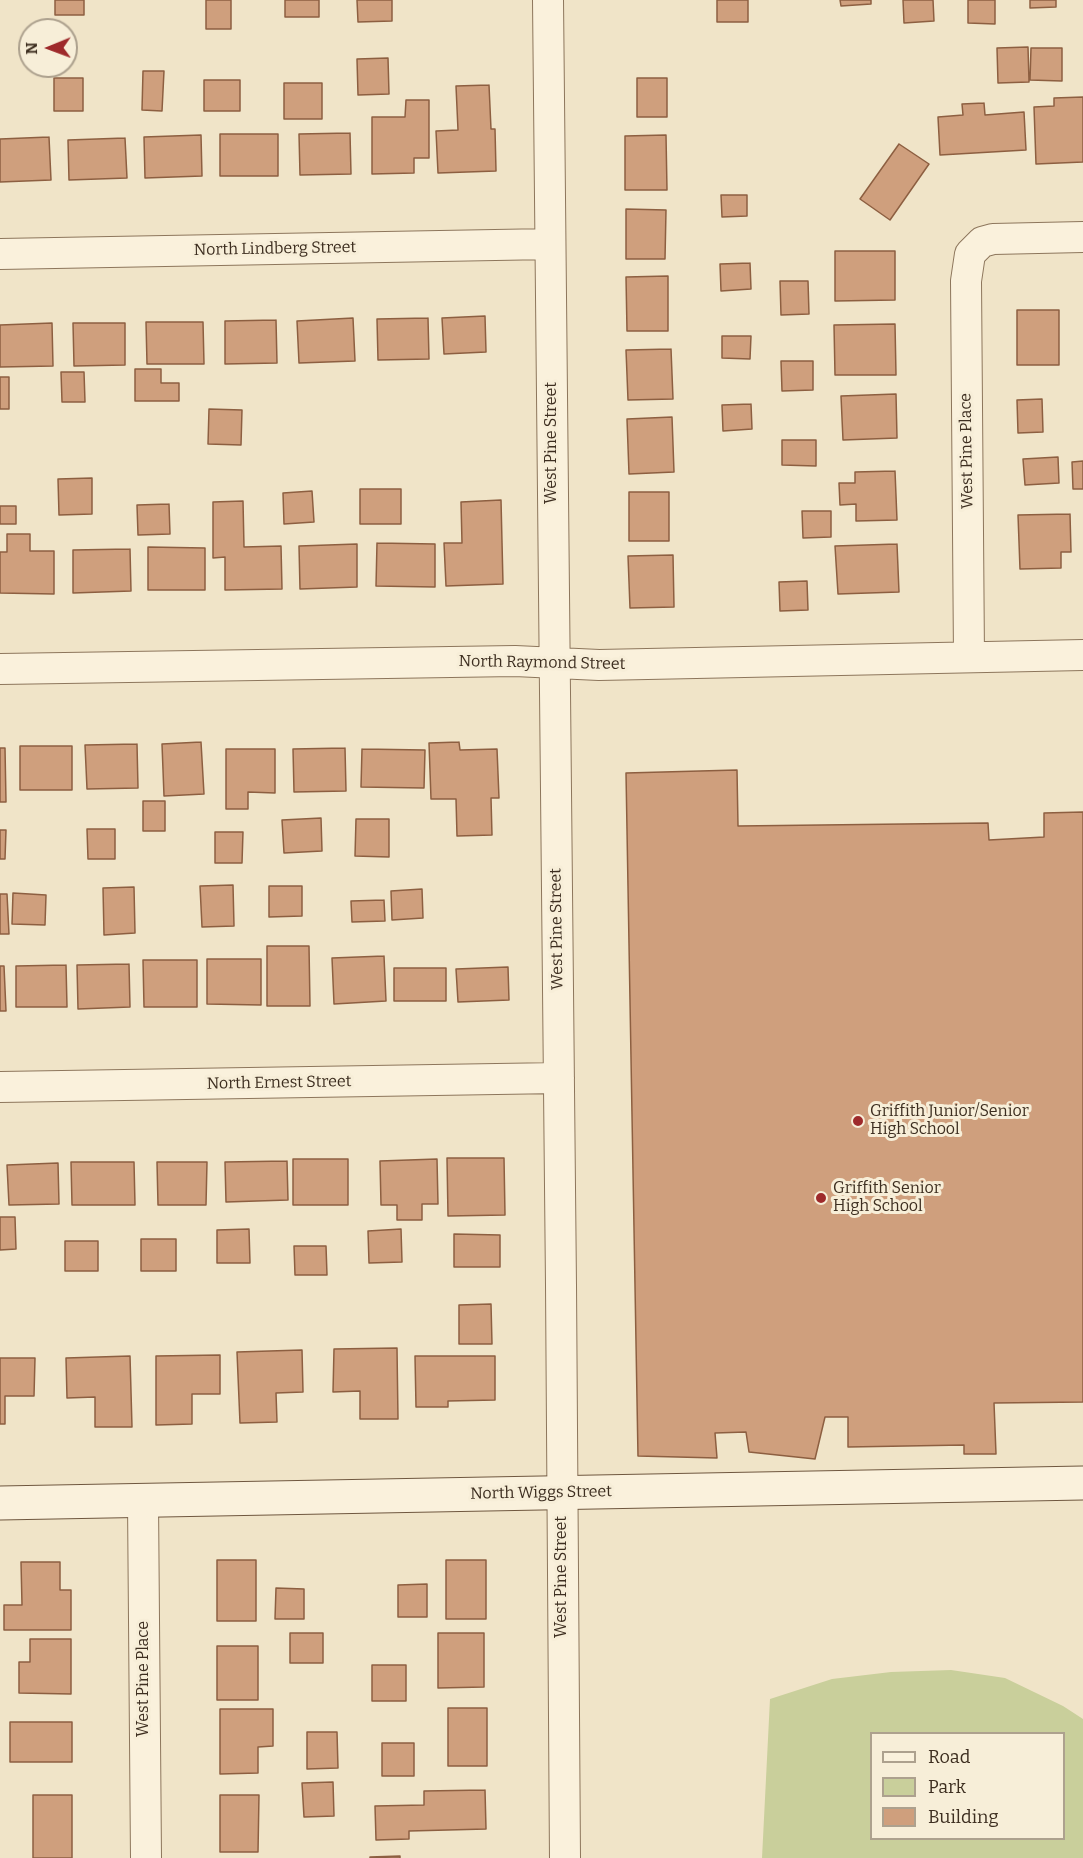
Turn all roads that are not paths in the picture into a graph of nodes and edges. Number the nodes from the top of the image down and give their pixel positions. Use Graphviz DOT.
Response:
graph roads {
  1 [pos="548,0"];
  2 [pos="1083,237"];
  3 [pos="550,244"];
  4 [pos="0,254"];
  5 [pos="1083,655"];
  6 [pos="969,657"];
  7 [pos="553,663"];
  8 [pos="0,669"];
  9 [pos="559,1078"];
  10 [pos="0,1087"];
  11 [pos="1083,1483"];
  12 [pos="562,1492"];
  13 [pos="143,1501"];
  14 [pos="0,1503"];
  15 [pos="146,1858"];
  16 [pos="564,1858"];
  1 -- 3 [label="street, West Pine Street"];
  2 -- 6 [label="street, West Pine Place"];
  3 -- 4 [label="street, North Lindberg Street"];
  3 -- 7 [label="street, West Pine Street"];
  5 -- 6 [label="street, North Raymond Street"];
  6 -- 7 [label="street, North Raymond Street"];
  7 -- 8 [label="street, North Raymond Street"];
  7 -- 9 [label="street, West Pine Street"];
  9 -- 10 [label="street, North Ernest Street"];
  9 -- 12 [label="street, West Pine Street"];
  11 -- 12 [label="street, North Wiggs Street"];
  12 -- 13 [label="street, North Wiggs Street"];
  12 -- 16 [label="street, West Pine Street"];
  13 -- 14 [label="street, North Wiggs Street"];
  13 -- 15 [label="street, West Pine Place"];
}
